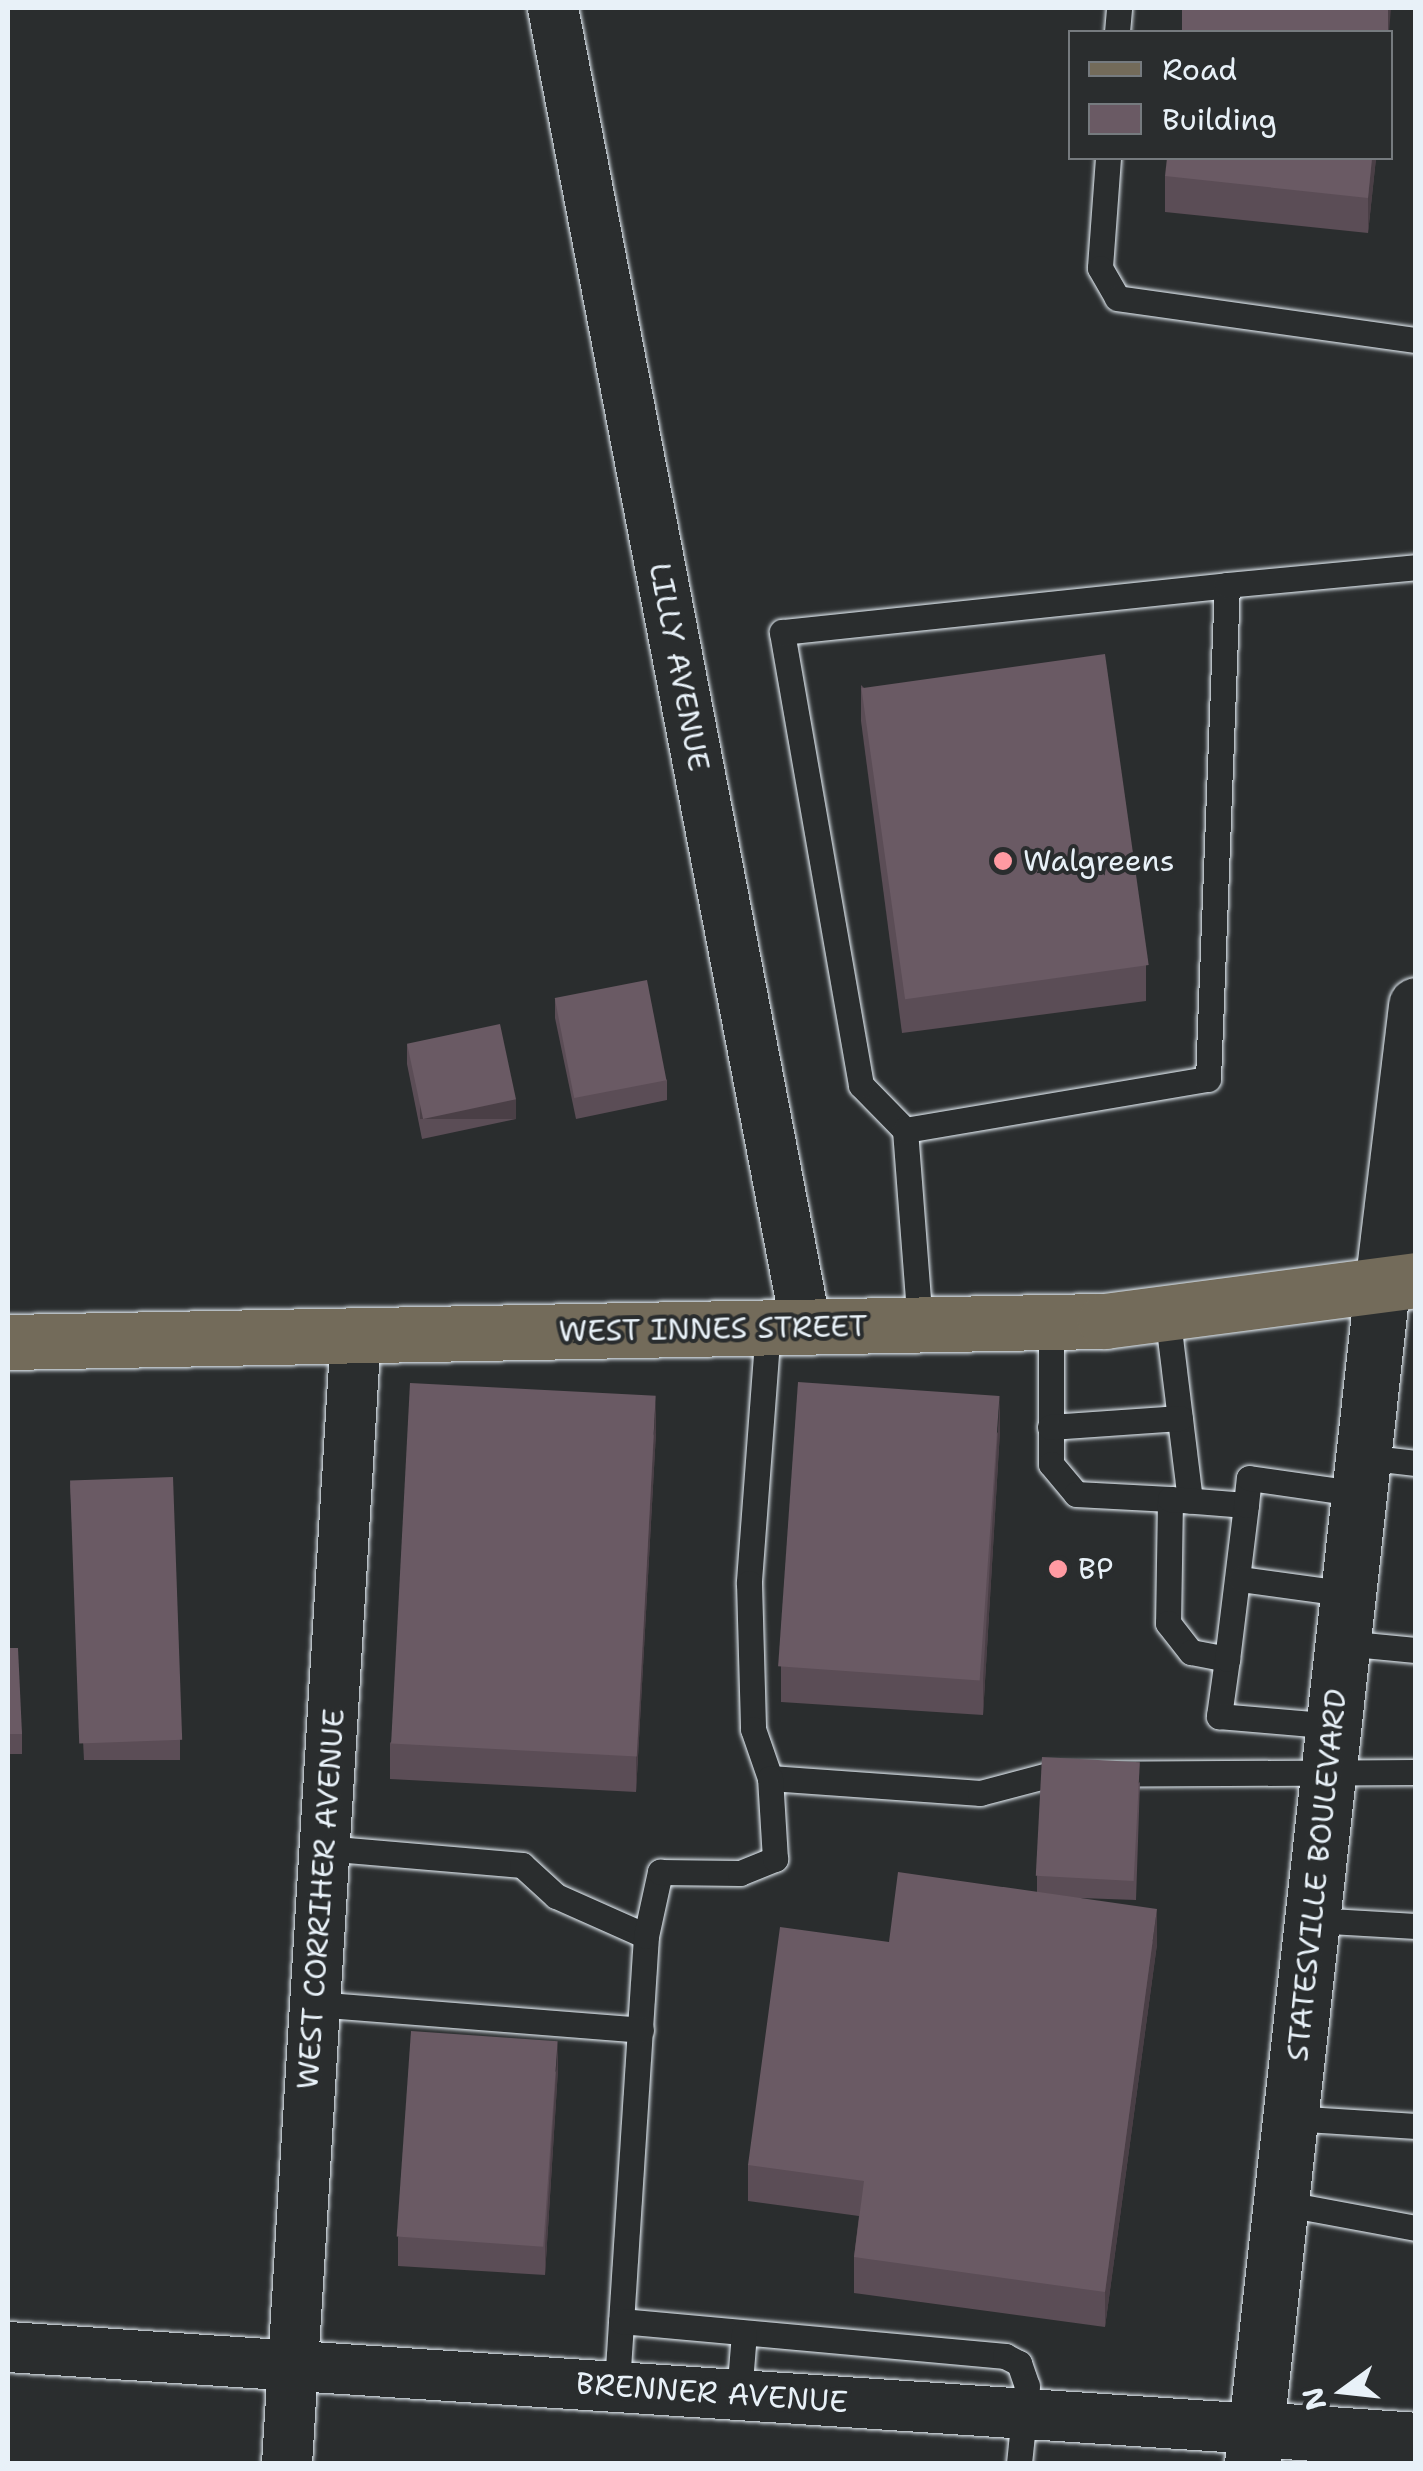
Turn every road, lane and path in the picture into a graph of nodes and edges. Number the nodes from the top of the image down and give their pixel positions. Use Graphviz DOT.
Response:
graph roads {
  1 [pos="553,8"];
  2 [pos="1108,160"];
  3 [pos="1416,340"];
  4 [pos="1416,567"];
  5 [pos="1227,585"];
  6 [pos="1416,1005"];
  7 [pos="905,1130"];
  8 [pos="1399,1284"];
  9 [pos="1167,1314"];
  10 [pos="1051,1322"];
  11 [pos="920,1325"];
  12 [pos="787,1327"];
  13 [pos="356,1334"];
  14 [pos="8,1342"];
  15 [pos="1180,1418"];
  16 [pos="1050,1427"];
  17 [pos="1380,1471"];
  18 [pos="1180,1500"];
  19 [pos="1246,1505"];
  20 [pos="1241,1578"];
  21 [pos="1346,1619"];
  22 [pos="1416,1650"];
  23 [pos="1227,1659"];
  24 [pos="1332,1749"];
  25 [pos="1416,1772"];
  26 [pos="770,1778"];
  27 [pos="324,1848"];
  28 [pos="1312,1920"];
  29 [pos="1416,1926"];
  30 [pos="646,1936"];
  31 [pos="314,2004"];
  32 [pos="640,2030"];
  33 [pos="1290,2118"];
  34 [pos="1416,2126"];
  35 [pos="1280,2204"];
  36 [pos="1416,2228"];
  37 [pos="621,2321"];
  38 [pos="744,2333"];
  39 [pos="8,2347"];
  40 [pos="292,2366"];
  41 [pos="616,2386"];
  42 [pos="739,2395"];
  43 [pos="1024,2413"];
  44 [pos="1416,2440"];
  45 [pos="1254,2446"];
  46 [pos="287,2464"];
  47 [pos="1019,2464"];
  1 -- 12 [label="street, LILLY AVENUE"];
  2 -- 3 [label="lane"];
  4 -- 5 [label="lane"];
  5 -- 7 [label="lane"];
  5 -- 7 [label="lane"];
  6 -- 8 [label="main road, STATESVILLE BOULEVARD"];
  7 -- 11 [label="lane"];
  8 -- 9 [label="main road, WEST INNES STREET"];
  8 -- 17 [label="main road, STATESVILLE BOULEVARD"];
  9 -- 10 [label="main road, WEST INNES STREET"];
  9 -- 15 [label="lane"];
  10 -- 11 [label="main road, WEST INNES STREET"];
  10 -- 16 [label="lane"];
  11 -- 12 [label="main road, WEST INNES STREET"];
  12 -- 13 [label="main road, WEST INNES STREET"];
  12 -- 26 [label="lane"];
  13 -- 14 [label="main road, WEST INNES STREET"];
  13 -- 27 [label="street, WEST CORRIHER AVENUE"];
  15 -- 16 [label="lane"];
  15 -- 18 [label="lane"];
  16 -- 18 [label="lane"];
  17 -- 19 [label="lane"];
  17 -- 21 [label="main road, STATESVILLE BOULEVARD"];
  18 -- 19 [label="lane"];
  18 -- 23 [label="lane"];
  19 -- 20 [label="lane"];
  20 -- 21 [label="lane"];
  20 -- 23 [label="lane"];
  21 -- 22 [label="lane"];
  21 -- 24 [label="main road, STATESVILLE BOULEVARD"];
  23 -- 24 [label="lane"];
  24 -- 25 [label="lane"];
  24 -- 26 [label="lane"];
  24 -- 28 [label="main road, STATESVILLE BOULEVARD"];
  26 -- 30 [label="lane"];
  27 -- 30 [label="lane"];
  27 -- 31 [label="street, WEST CORRIHER AVENUE"];
  28 -- 29 [label="lane"];
  28 -- 33 [label="main road, STATESVILLE BOULEVARD"];
  30 -- 32 [label="lane"];
  31 -- 32 [label="lane"];
  31 -- 40 [label="street, WEST CORRIHER AVENUE"];
  32 -- 37 [label="lane"];
  33 -- 34 [label="lane"];
  33 -- 35 [label="main road, STATESVILLE BOULEVARD"];
  35 -- 36 [label="lane"];
  35 -- 45 [label="main road, STATESVILLE BOULEVARD"];
  37 -- 38 [label="lane"];
  37 -- 41 [label="lane"];
  38 -- 42 [label="lane"];
  38 -- 43 [label="lane"];
  39 -- 40 [label="street, BRENNER AVENUE"];
  40 -- 41 [label="street, BRENNER AVENUE"];
  40 -- 46 [label="street, WEST CORRIHER AVENUE"];
  41 -- 42 [label="street, BRENNER AVENUE"];
  42 -- 43 [label="street, BRENNER AVENUE"];
  43 -- 45 [label="street, BRENNER AVENUE"];
  43 -- 47 [label="lane"];
  44 -- 45 [label="main road, BRENNER AVENUE"];
}
